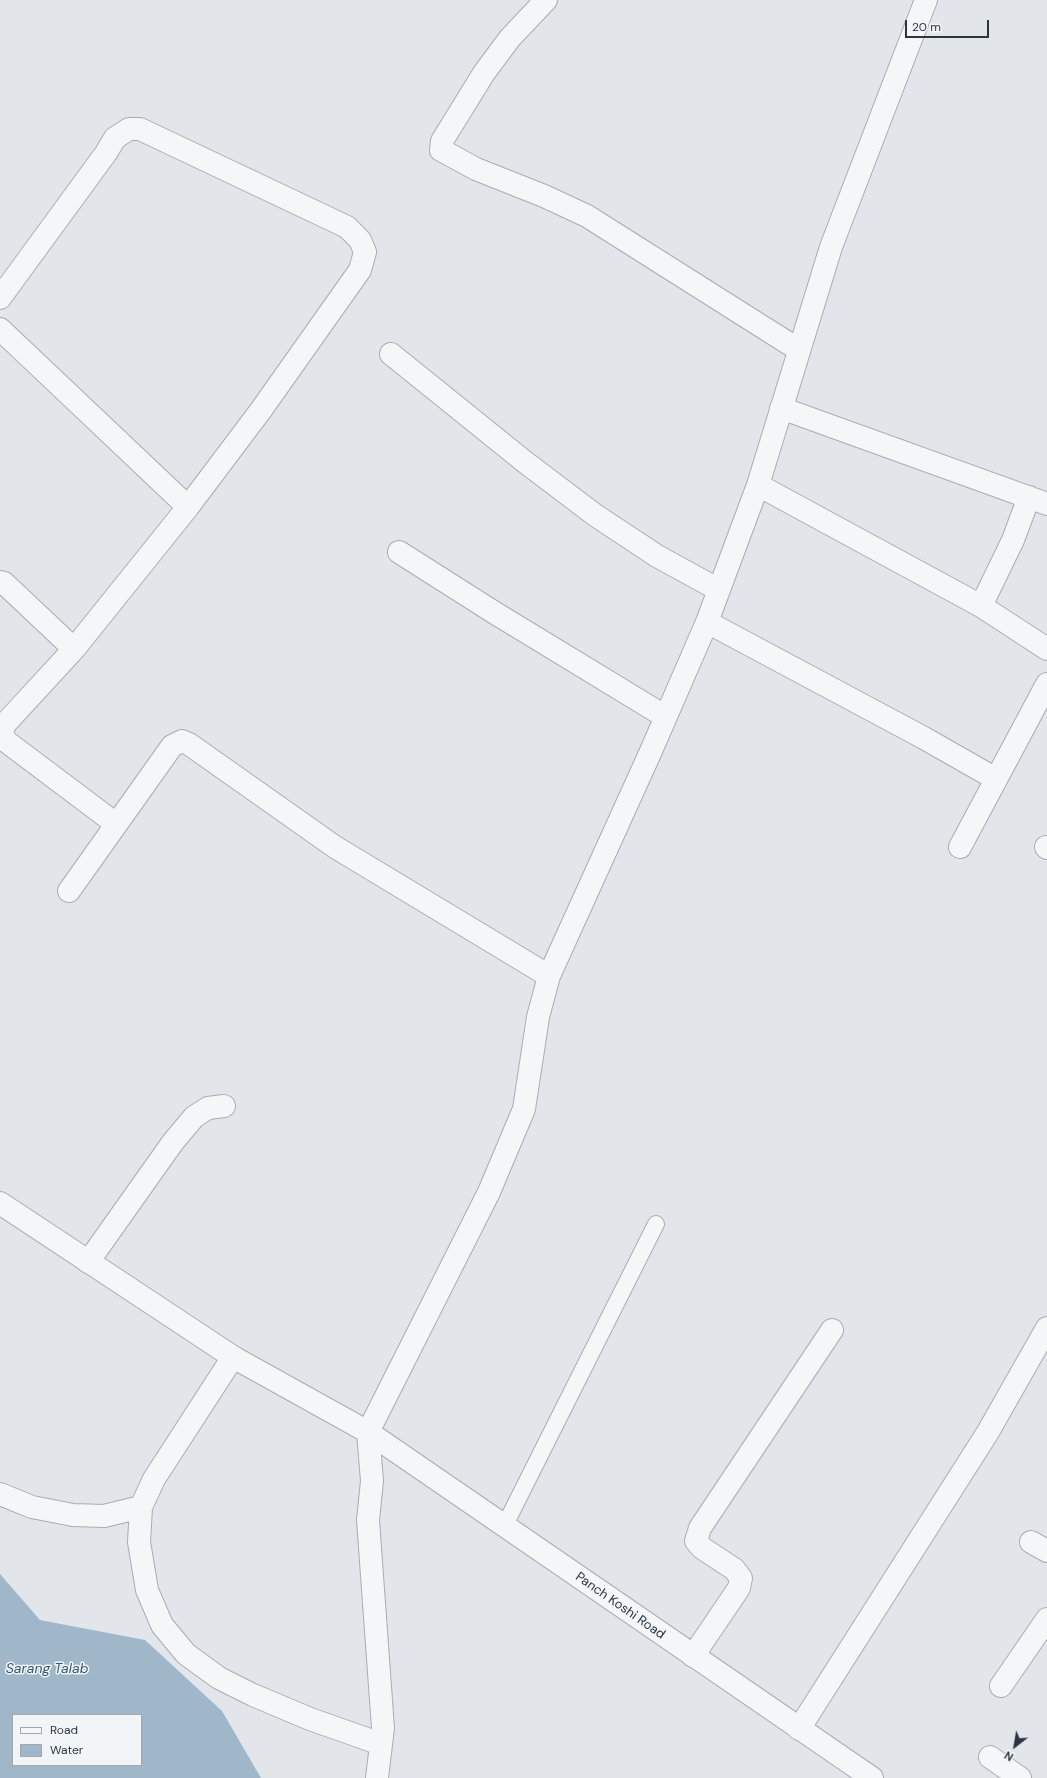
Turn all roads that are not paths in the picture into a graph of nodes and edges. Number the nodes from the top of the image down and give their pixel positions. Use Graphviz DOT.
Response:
graph roads {
  1 [pos="546,0"];
  2 [pos="926,0"];
  3 [pos="0,298"];
  4 [pos="0,329"];
  5 [pos="799,350"];
  6 [pos="391,354"];
  7 [pos="781,408"];
  8 [pos="758,485"];
  9 [pos="1038,500"];
  10 [pos="188,507"];
  11 [pos="399,552"];
  12 [pos="0,582"];
  13 [pos="719,590"];
  14 [pos="981,606"];
  15 [pos="707,622"];
  16 [pos="74,649"];
  17 [pos="1047,649"];
  18 [pos="1047,684"];
  19 [pos="666,717"];
  20 [pos="996,779"];
  21 [pos="116,824"];
  22 [pos="960,847"];
  23 [pos="69,891"];
  24 [pos="549,976"];
  25 [pos="224,1106"];
  26 [pos="0,1203"];
  27 [pos="656,1224"];
  28 [pos="88,1262"];
  29 [pos="1047,1328"];
  30 [pos="832,1330"];
  31 [pos="233,1357"];
  32 [pos="368,1432"];
  33 [pos="0,1494"];
  34 [pos="141,1507"];
  35 [pos="504,1526"];
  36 [pos="1047,1619"];
  37 [pos="693,1656"];
  38 [pos="1001,1686"];
  39 [pos="799,1729"];
  40 [pos="381,1744"];
  41 [pos="990,1758"];
  42 [pos="377,1778"];
  43 [pos="872,1778"];
  44 [pos="1020,1778"];
  1 -- 5 [label="street"];
  2 -- 5 [label="street"];
  3 -- 10 [label="street"];
  4 -- 10 [label="street"];
  5 -- 7 [label="street"];
  6 -- 13 [label="street"];
  7 -- 8 [label="street"];
  7 -- 9 [label="street"];
  8 -- 13 [label="street"];
  8 -- 14 [label="street"];
  9 -- 14 [label="street"];
  10 -- 16 [label="street"];
  11 -- 19 [label="street"];
  12 -- 16 [label="street"];
  13 -- 15 [label="street"];
  14 -- 17 [label="street"];
  15 -- 19 [label="street"];
  15 -- 20 [label="street"];
  16 -- 21 [label="street"];
  18 -- 20 [label="street"];
  19 -- 24 [label="street"];
  20 -- 22 [label="street"];
  21 -- 23 [label="street"];
  21 -- 24 [label="street"];
  24 -- 32 [label="street"];
  25 -- 28 [label="street"];
  26 -- 28 [label="street, Panch Koshi Road"];
  27 -- 35 [label="lane"];
  28 -- 31 [label="street, Panch Koshi Road"];
  29 -- 39 [label="street"];
  30 -- 37 [label="street"];
  31 -- 32 [label="street, Panch Koshi Road"];
  31 -- 34 [label="street"];
  32 -- 35 [label="street, Panch Koshi Road"];
  32 -- 40 [label="street"];
  33 -- 34 [label="street"];
  34 -- 40 [label="street"];
  35 -- 37 [label="street, Panch Koshi Road"];
  36 -- 38 [label="street"];
  37 -- 39 [label="street, Panch Koshi Road"];
  39 -- 43 [label="street, Panch Koshi Road"];
  40 -- 42 [label="street"];
  41 -- 44 [label="street"];
}
